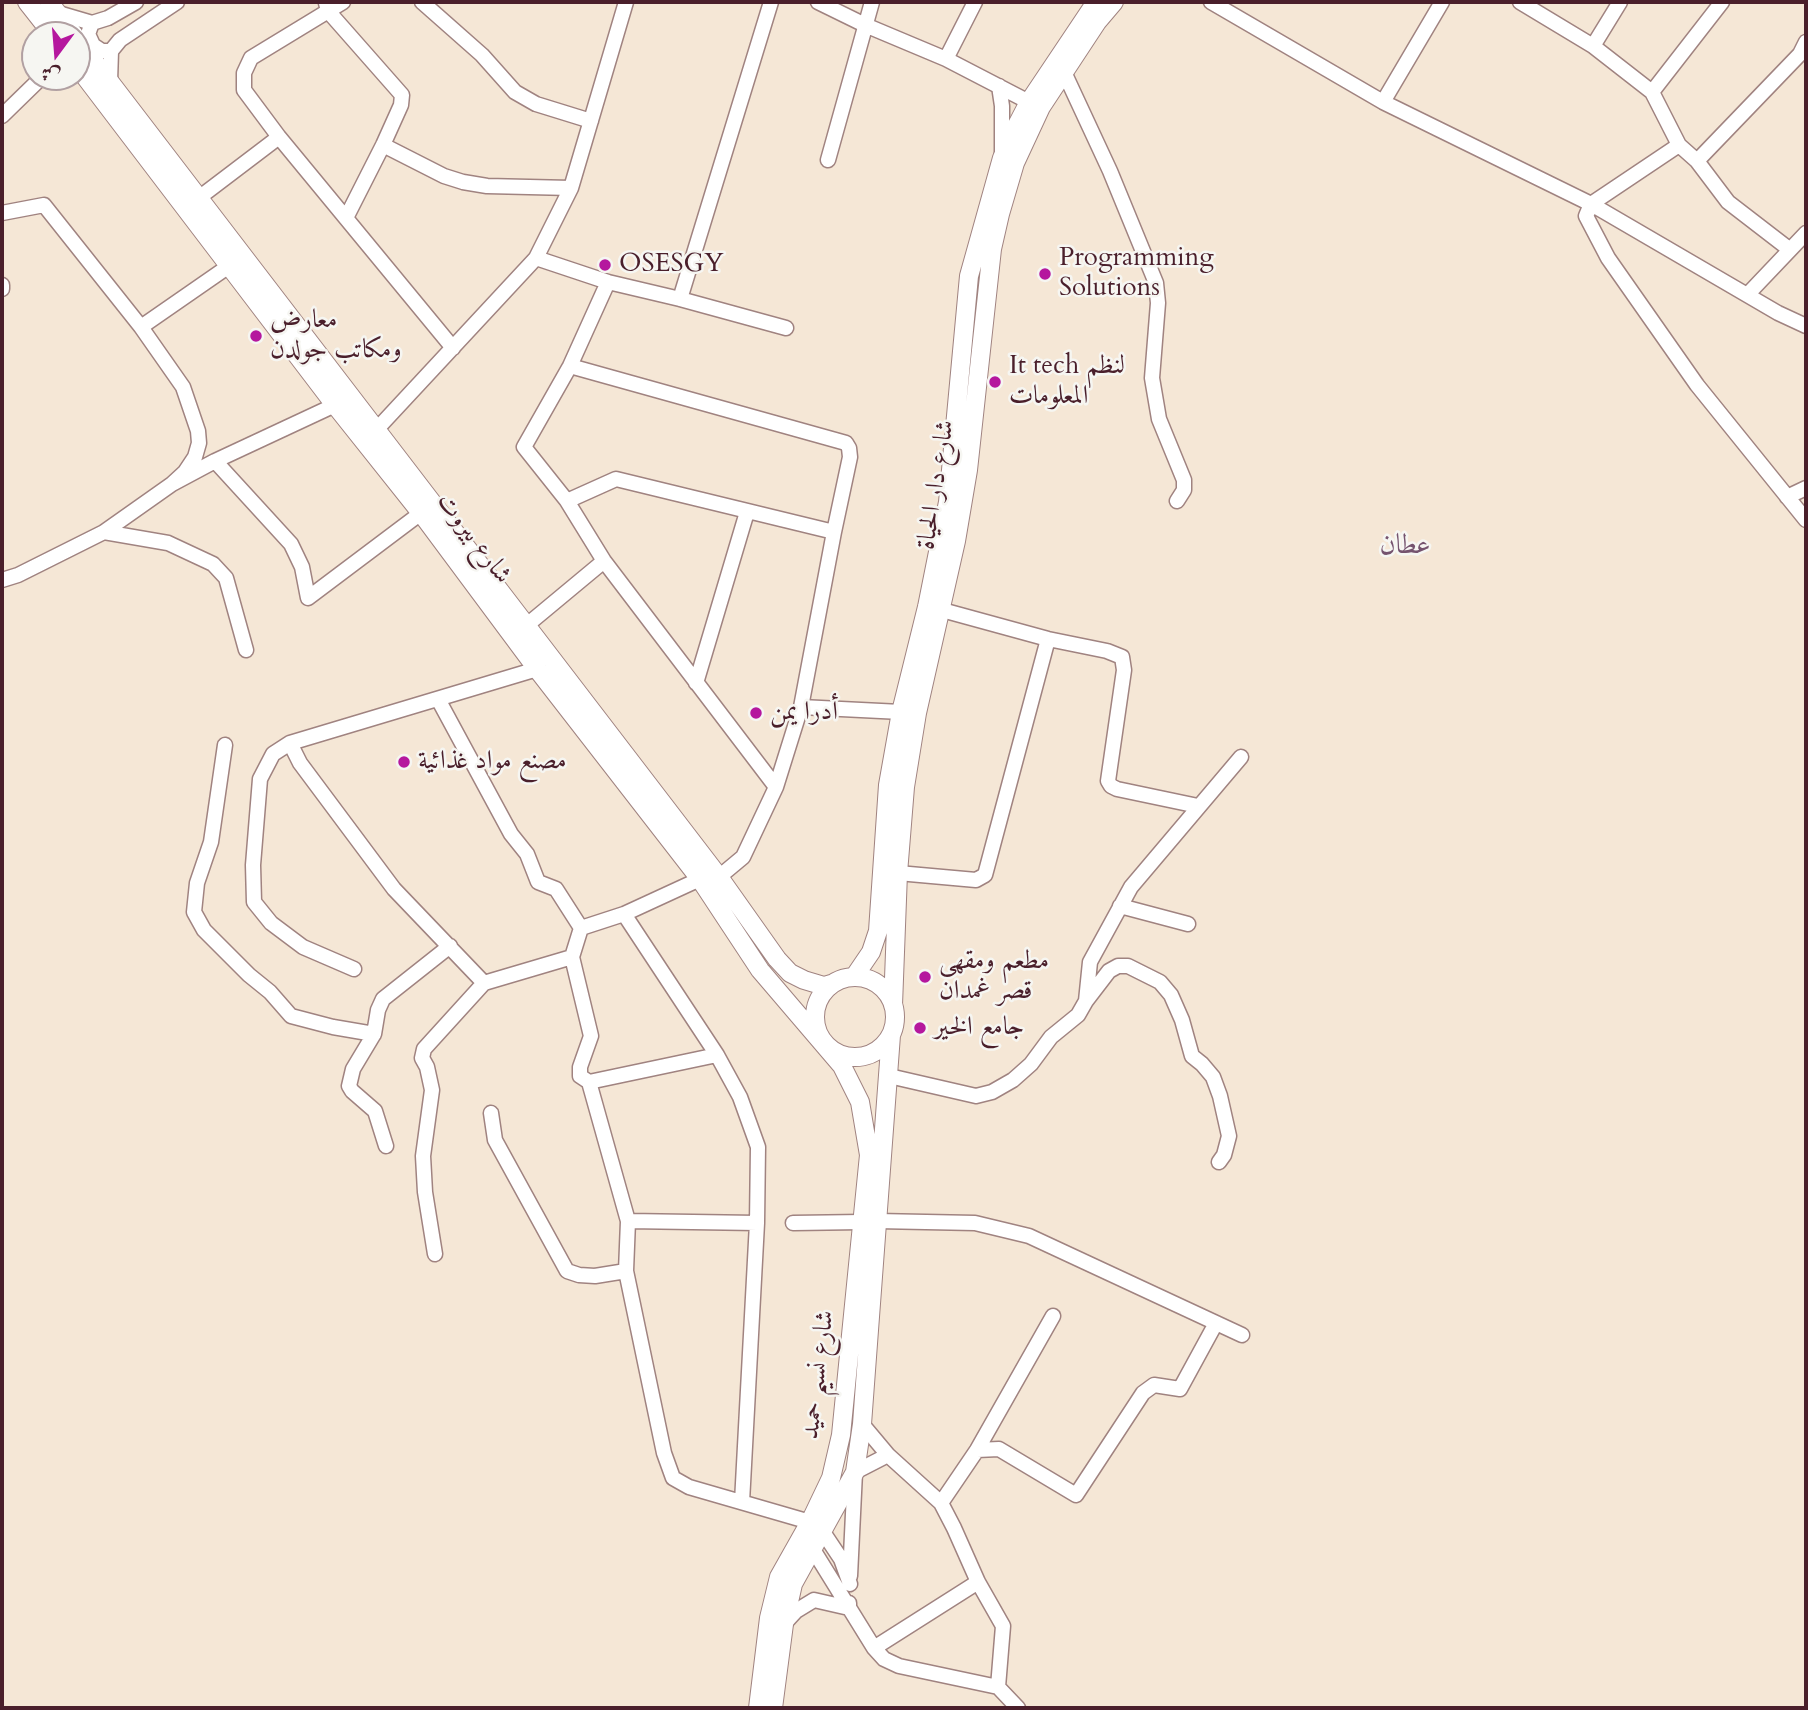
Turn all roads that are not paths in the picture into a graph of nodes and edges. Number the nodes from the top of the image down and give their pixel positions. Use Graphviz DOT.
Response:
graph roads {
  1 [pos="27,2"];
  2 [pos="136,2"];
  3 [pos="177,2"];
  4 [pos="343,2"];
  5 [pos="422,2"];
  6 [pos="771,2"];
  7 [pos="818,2"];
  8 [pos="872,2"];
  9 [pos="975,2"];
  10 [pos="1096,2"];
  11 [pos="1114,2"];
  12 [pos="1211,2"];
  13 [pos="1443,2"];
  14 [pos="1520,2"];
  15 [pos="1620,2"];
  16 [pos="1722,2"];
  17 [pos="620,4"];
  18 [pos="327,6"];
  19 [pos="53,7"];
  20 [pos="42,21"];
  21 [pos="64,21"];
  22 [pos="92,23"];
  23 [pos="865,25"];
  24 [pos="1593,46"];
  25 [pos="111,51"];
  26 [pos="1804,52"];
  27 [pos="91,57"];
  28 [pos="946,59"];
  29 [pos="1064,72"];
  30 [pos="110,82"];
  31 [pos="91,84"];
  32 [pos="999,86"];
  33 [pos="28,91"];
  34 [pos="1652,92"];
  35 [pos="1029,102"];
  36 [pos="1383,102"];
  37 [pos="2,116"];
  38 [pos="591,121"];
  39 [pos="279,138"];
  40 [pos="383,145"];
  41 [pos="1679,145"];
  42 [pos="1002,158"];
  43 [pos="828,160"];
  44 [pos="1697,161"];
  45 [pos="571,188"];
  46 [pos="200,197"];
  47 [pos="1591,204"];
  48 [pos="2,213"];
  49 [pos="346,218"];
  50 [pos="1806,233"];
  51 [pos="1789,249"];
  52 [pos="536,258"];
  53 [pos="229,266"];
  54 [pos="608,282"];
  55 [pos="1748,294"];
  56 [pos="681,299"];
  57 [pos="1806,326"];
  58 [pos="141,327"];
  59 [pos="786,328"];
  60 [pos="298,340"];
  61 [pos="453,348"];
  62 [pos="570,366"];
  63 [pos="335,405"];
  64 [pos="377,429"];
  65 [pos="215,461"];
  66 [pos="172,484"];
  67 [pos="1806,488"];
  68 [pos="1787,497"];
  69 [pos="567,500"];
  70 [pos="1177,501"];
  71 [pos="747,512"];
  72 [pos="421,513"];
  73 [pos="1806,520"];
  74 [pos="104,532"];
  75 [pos="834,533"];
  76 [pos="604,561"];
  77 [pos="2,580"];
  78 [pos="942,610"];
  79 [pos="527,625"];
  80 [pos="1048,639"];
  81 [pos="246,650"];
  82 [pos="550,675"];
  83 [pos="696,683"];
  84 [pos="438,699"];
  85 [pos="801,706"];
  86 [pos="909,713"];
  87 [pos="290,743"];
  88 [pos="225,745"];
  89 [pos="1241,757"];
  90 [pos="776,787"];
  91 [pos="1198,806"];
  92 [pos="898,873"];
  93 [pos="719,877"];
  94 [pos="700,879"];
  95 [pos="1120,906"];
  96 [pos="624,914"];
  97 [pos="1188,924"];
  98 [pos="581,928"];
  99 [pos="450,946"];
  100 [pos="572,957"];
  101 [pos="354,969"];
  102 [pos="854,977"];
  103 [pos="484,983"];
  104 [pos="834,984"];
  105 [pos="1086,1001"];
  106 [pos="893,1005"];
  107 [pos="374,1034"];
  108 [pos="891,1035"];
  109 [pos="824,1044"];
  110 [pos="717,1055"];
  111 [pos="889,1076"];
  112 [pos="589,1082"];
  113 [pos="491,1114"];
  114 [pos="386,1146"];
  115 [pos="1220,1162"];
  116 [pos="628,1221"];
  117 [pos="870,1222"];
  118 [pos="757,1223"];
  119 [pos="793,1223"];
  120 [pos="435,1254"];
  121 [pos="626,1271"];
  122 [pos="1053,1316"];
  123 [pos="1216,1323"];
  124 [pos="1242,1335"];
  125 [pos="862,1424"];
  126 [pos="977,1450"];
  127 [pos="888,1455"];
  128 [pos="855,1472"];
  129 [pos="742,1502"];
  130 [pos="941,1503"];
  131 [pos="812,1530"];
  132 [pos="813,1550"];
  133 [pos="978,1582"];
  134 [pos="850,1584"];
  135 [pos="849,1608"];
  136 [pos="784,1624"];
  137 [pos="874,1648"];
  138 [pos="998,1687"];
  139 [pos="758,1708"];
  140 [pos="773,1708"];
  141 [pos="1018,1708"];
  1 -- 20 [label="main road"];
  2 -- 22 [label="street"];
  3 -- 25 [label="street"];
  4 -- 18 [label="street"];
  5 -- 38 [label="street"];
  6 -- 56 [label="street"];
  7 -- 23 [label="street"];
  8 -- 23 [label="street"];
  9 -- 28 [label="street"];
  10 -- 35 [label="main road, شارع دار الحياة"];
  11 -- 29 [label="main road, شارع دار الحياة"];
  12 -- 36 [label="street"];
  13 -- 36 [label="street"];
  14 -- 24 [label="street"];
  15 -- 24 [label="street"];
  16 -- 34 [label="street"];
  17 -- 38 [label="street"];
  18 -- 39 [label="street"];
  18 -- 40 [label="street"];
  19 -- 21 [label="main road, شارع بيروت"];
  19 -- 22 [label="street"];
  22 -- 25 [label="street"];
  23 -- 28 [label="street"];
  23 -- 43 [label="street"];
  24 -- 34 [label="street"];
  25 -- 30 [label="street"];
  26 -- 44 [label="street"];
  27 -- 30 [label="main road, شارع بيروت"];
  28 -- 32 [label="street"];
  29 -- 70 [label="street"];
  29 -- 78 [label="main road, شارع دار الحياة"];
  30 -- 46 [label="main road, شارع بيروت"];
  31 -- 53 [label="main road, شارع بيروت"];
  32 -- 35 [label="street"];
  32 -- 42 [label="street"];
  33 -- 37 [label="street"];
  34 -- 41 [label="street"];
  35 -- 42 [label="main road, شارع دار الحياة"];
  36 -- 47 [label="street"];
  38 -- 45 [label="street"];
  39 -- 46 [label="street"];
  39 -- 49 [label="street"];
  40 -- 45 [label="street"];
  40 -- 49 [label="street"];
  41 -- 44 [label="street"];
  41 -- 47 [label="street"];
  42 -- 86 [label="main road, شارع دار الحياة"];
  44 -- 51 [label="street"];
  45 -- 52 [label="street"];
  46 -- 60 [label="main road, شارع بيروت"];
  47 -- 55 [label="street"];
  47 -- 68 [label="street"];
  48 -- 58 [label="street"];
  49 -- 61 [label="street"];
  50 -- 51 [label="street"];
  51 -- 55 [label="street"];
  52 -- 54 [label="street"];
  52 -- 61 [label="street"];
  53 -- 58 [label="street"];
  53 -- 60 [label="main road, شارع بيروت"];
  54 -- 56 [label="street"];
  54 -- 62 [label="street"];
  55 -- 57 [label="street"];
  56 -- 59 [label="street"];
  58 -- 66 [label="street"];
  60 -- 63 [label="main road, شارع بيروت"];
  60 -- 64 [label="main road, شارع بيروت"];
  61 -- 64 [label="street"];
  62 -- 69 [label="street"];
  62 -- 75 [label="street"];
  63 -- 65 [label="street"];
  63 -- 72 [label="main road, شارع بيروت"];
  64 -- 79 [label="main road, شارع بيروت"];
  65 -- 66 [label="street"];
  65 -- 72 [label="street"];
  66 -- 74 [label="street"];
  67 -- 68 [label="street"];
  68 -- 73 [label="street"];
  69 -- 71 [label="street"];
  69 -- 76 [label="street"];
  71 -- 75 [label="street"];
  71 -- 83 [label="street"];
  72 -- 82 [label="main road, شارع بيروت"];
  74 -- 77 [label="street"];
  74 -- 81 [label="street"];
  75 -- 85 [label="street"];
  76 -- 79 [label="street"];
  76 -- 83 [label="street"];
  78 -- 80 [label="street"];
  78 -- 86 [label="main road, شارع دار الحياة"];
  79 -- 82 [label="main road, شارع بيروت"];
  80 -- 91 [label="street"];
  80 -- 92 [label="street"];
  82 -- 84 [label="street"];
  82 -- 93 [label="main road, شارع بيروت"];
  82 -- 94 [label="main road, شارع بيروت"];
  83 -- 90 [label="street"];
  84 -- 87 [label="street"];
  84 -- 98 [label="street"];
  85 -- 86 [label="street"];
  85 -- 90 [label="street"];
  86 -- 92 [label="main road, شارع دار الحياة"];
  86 -- 102 [label="main road, شارع دار الحياة"];
  87 -- 99 [label="street"];
  87 -- 101 [label="street"];
  88 -- 107 [label="street"];
  89 -- 91 [label="street"];
  90 -- 93 [label="street"];
  91 -- 95 [label="street"];
  92 -- 106 [label="main road, شارع دار الحياة"];
  93 -- 104 [label="main road, شارع بيروت"];
  94 -- 96 [label="street"];
  94 -- 109 [label="main road, شارع بيروت"];
  95 -- 97 [label="street"];
  95 -- 105 [label="street"];
  96 -- 98 [label="street"];
  96 -- 110 [label="street"];
  98 -- 100 [label="street"];
  99 -- 103 [label="street"];
  99 -- 107 [label="street"];
  100 -- 103 [label="street"];
  100 -- 112 [label="street"];
  102 -- 104 [label="main road"];
  102 -- 106 [label="main road"];
  103 -- 120 [label="street"];
  104 -- 109 [label="main road"];
  105 -- 111 [label="street"];
  105 -- 115 [label="street"];
  106 -- 108 [label="main road"];
  107 -- 114 [label="street"];
  108 -- 109 [label="main road"];
  108 -- 111 [label="main road, شارع نسيم حميد"];
  109 -- 117 [label="main road, شارع نسيم حميد"];
  110 -- 112 [label="street"];
  110 -- 118 [label="street"];
  111 -- 117 [label="main road, شارع نسيم حميد"];
  112 -- 116 [label="street"];
  113 -- 121 [label="street"];
  116 -- 118 [label="street"];
  116 -- 121 [label="street"];
  117 -- 119 [label="street"];
  117 -- 123 [label="street"];
  117 -- 125 [label="main road, شارع نسيم حميد"];
  117 -- 131 [label="main road, شارع نسيم حميد"];
  118 -- 129 [label="street"];
  121 -- 129 [label="street"];
  122 -- 126 [label="street"];
  123 -- 124 [label="street"];
  123 -- 126 [label="street"];
  125 -- 127 [label="street"];
  125 -- 128 [label="main road, شارع نسيم حميد"];
  126 -- 130 [label="street"];
  127 -- 128 [label="street"];
  127 -- 130 [label="street"];
  128 -- 131 [label="main road, شارع نسيم حميد"];
  128 -- 134 [label="street"];
  129 -- 131 [label="street"];
  130 -- 133 [label="street"];
  131 -- 132 [label="main road, شارع نسيم حميد"];
  131 -- 134 [label="street"];
  131 -- 139 [label="main road, شارع نسيم حميد"];
  132 -- 135 [label="street"];
  132 -- 136 [label="main road, شارع نسيم حميد"];
  133 -- 137 [label="street"];
  133 -- 138 [label="street"];
  134 -- 135 [label="street"];
  135 -- 136 [label="street"];
  135 -- 137 [label="street"];
  136 -- 140 [label="main road, شارع نسيم حميد"];
  137 -- 138 [label="street"];
  138 -- 141 [label="street"];
}
